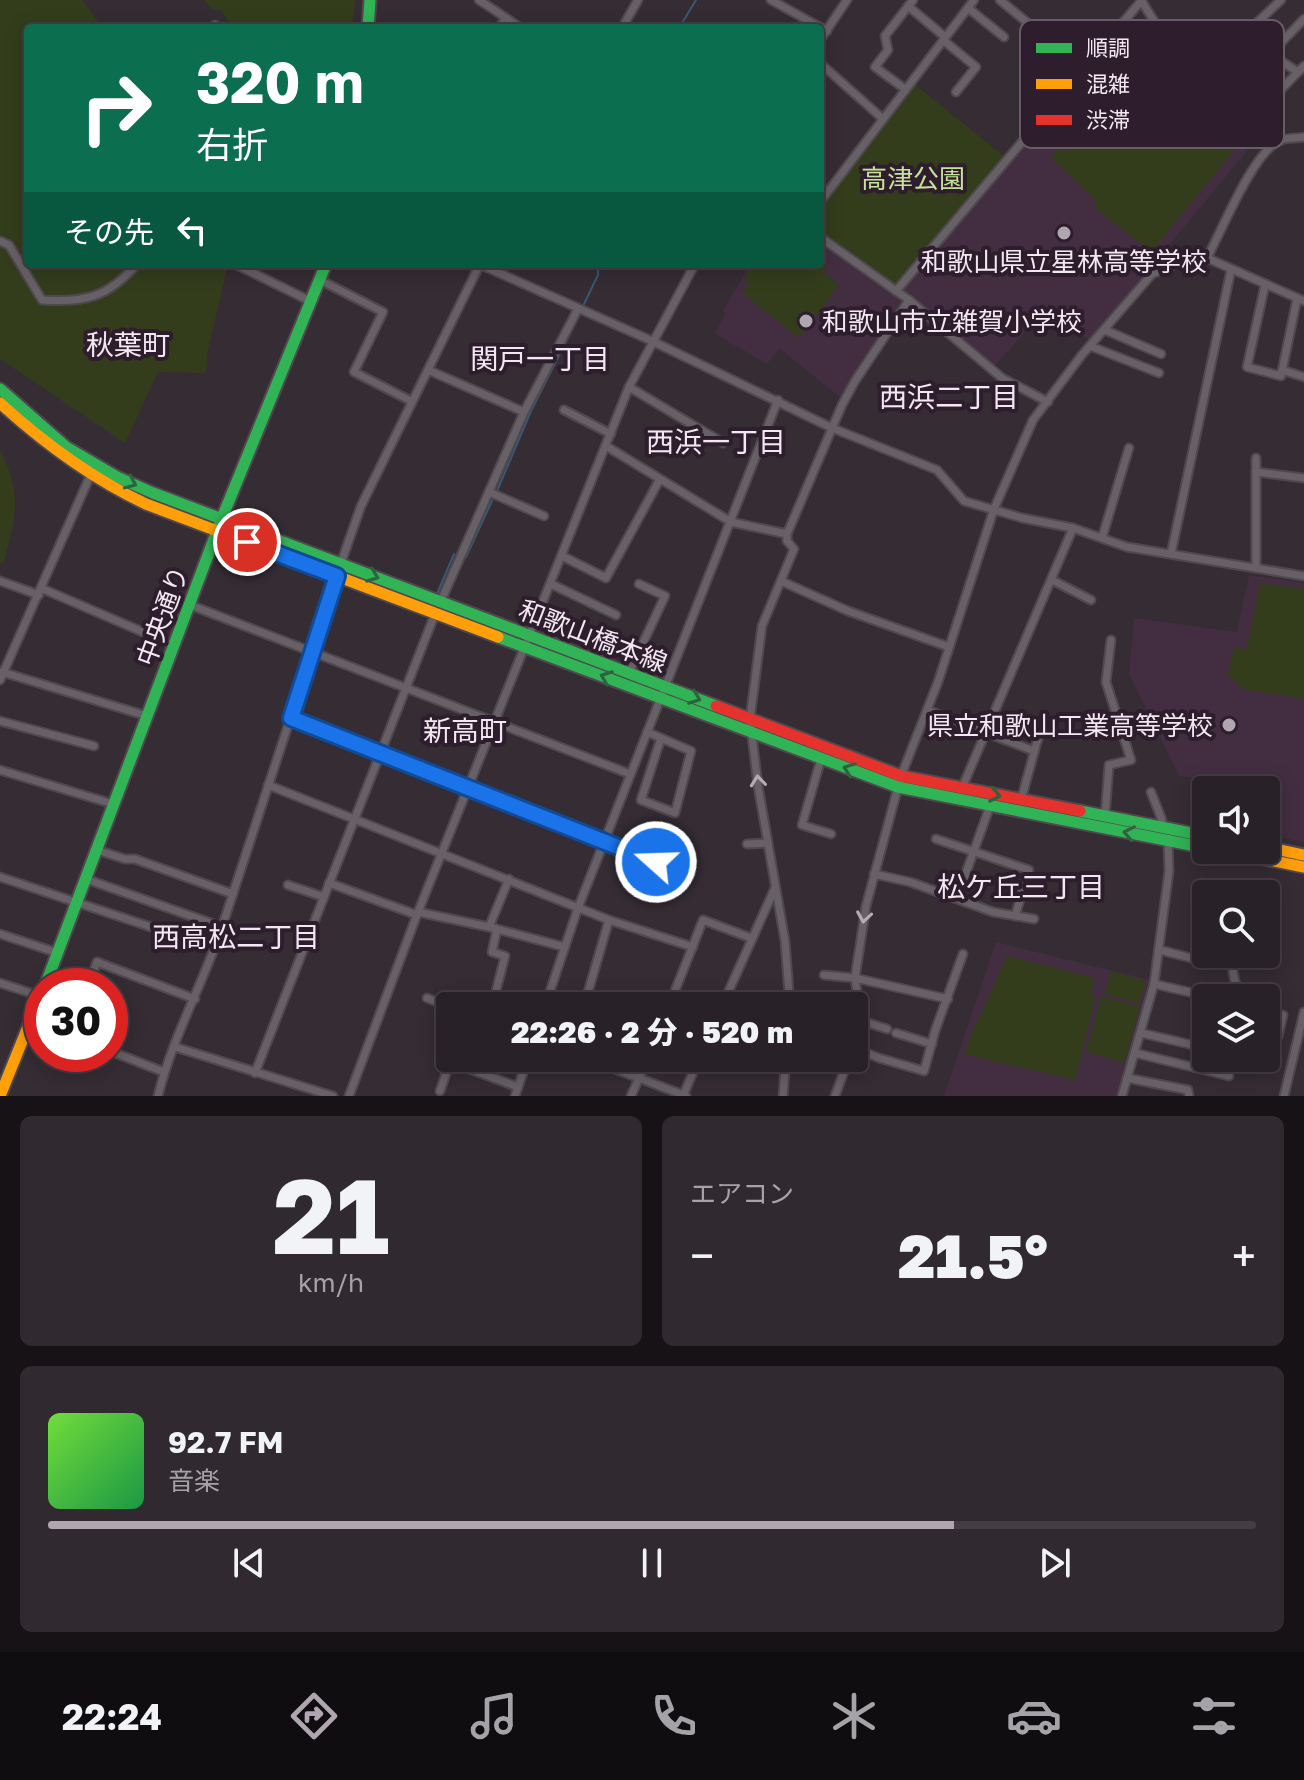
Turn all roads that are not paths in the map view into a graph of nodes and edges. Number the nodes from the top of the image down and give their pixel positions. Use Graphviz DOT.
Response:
graph roads {
  1 [pos="370,0"];
  2 [pos="638,0"];
  3 [pos="771,0"];
  4 [pos="847,0"];
  5 [pos="974,0"];
  6 [pos="1000,0"];
  7 [pos="1141,0"];
  8 [pos="1281,0"];
  9 [pos="482,1"];
  10 [pos="910,3"];
  11 [pos="968,8"];
  12 [pos="506,18"];
  13 [pos="1304,19"];
  14 [pos="1024,20"];
  15 [pos="1124,20"];
  16 [pos="1153,20"];
  17 [pos="1260,20"];
  18 [pos="368,24"];
  19 [pos="502,24"];
  20 [pos="515,24"];
  21 [pos="624,24"];
  22 [pos="814,24"];
  23 [pos="824,29"];
  24 [pos="827,31"];
  25 [pos="824,35"];
  26 [pos="1004,37"];
  27 [pos="944,38"];
  28 [pos="1284,40"];
  29 [pos="824,67"];
  30 [pos="1301,69"];
  31 [pos="1284,86"];
  32 [pos="905,89"];
  33 [pos="956,92"];
  34 [pos="883,119"];
  35 [pos="1304,137"];
  36 [pos="1284,140"];
  37 [pos="1020,144"];
  38 [pos="1269,148"];
  39 [pos="824,197"];
  40 [pos="824,240"];
  41 [pos="0,241"];
  42 [pos="1207,258"];
  43 [pos="134,268"];
  44 [pos="243,268"];
  45 [pos="324,268"];
  46 [pos="478,268"];
  47 [pos="489,268"];
  48 [pos="693,268"];
  49 [pos="1231,270"];
  50 [pos="320,280"];
  51 [pos="1265,285"];
  52 [pos="896,291"];
  53 [pos="909,300"];
  54 [pos="1300,300"];
  55 [pos="310,301"];
  56 [pos="578,309"];
  57 [pos="1105,330"];
  58 [pos="652,341"];
  59 [pos="1090,346"];
  60 [pos="1161,354"];
  61 [pos="428,370"];
  62 [pos="1282,370"];
  63 [pos="1159,373"];
  64 [pos="1304,377"];
  65 [pos="629,387"];
  66 [pos="0,389"];
  67 [pos="778,400"];
  68 [pos="411,401"];
  69 [pos="1048,402"];
  70 [pos="0,403"];
  71 [pos="564,410"];
  72 [pos="524,412"];
  73 [pos="832,428"];
  74 [pos="611,434"];
  75 [pos="723,443"];
  76 [pos="606,446"];
  77 [pos="1129,448"];
  78 [pos="1256,458"];
  79 [pos="93,471"];
  80 [pos="1256,472"];
  81 [pos="1304,478"];
  82 [pos="660,479"];
  83 [pos="489,492"];
  84 [pos="994,509"];
  85 [pos="544,516"];
  86 [pos="222,518"];
  87 [pos="731,522"];
  88 [pos="1073,528"];
  89 [pos="217,531"];
  90 [pos="787,534"];
  91 [pos="1102,538"];
  92 [pos="1171,554"];
  93 [pos="562,556"];
  94 [pos="341,563"];
  95 [pos="1256,568"];
  96 [pos="337,576"];
  97 [pos="1304,576"];
  98 [pos="1052,580"];
  99 [pos="0,581"];
  100 [pos="781,581"];
  101 [pos="551,584"];
  102 [pos="639,584"];
  103 [pos="41,592"];
  104 [pos="1091,600"];
  105 [pos="441,601"];
  106 [pos="190,605"];
  107 [pos="435,614"];
  108 [pos="616,615"];
  109 [pos="1111,640"];
  110 [pos="528,642"];
  111 [pos="175,646"];
  112 [pos="949,647"];
  113 [pos="312,652"];
  114 [pos="629,673"];
  115 [pos="1,675"];
  116 [pos="405,688"];
  117 [pos="663,692"];
  118 [pos="927,710"];
  119 [pos="148,716"];
  120 [pos="291,718"];
  121 [pos="750,719"];
  122 [pos="0,721"];
  123 [pos="495,722"];
  124 [pos="1040,731"];
  125 [pos="647,732"];
  126 [pos="985,733"];
  127 [pos="753,734"];
  128 [pos="661,738"];
  129 [pos="94,746"];
  130 [pos="1034,751"];
  131 [pos="381,752"];
  132 [pos="821,759"];
  133 [pos="0,770"];
  134 [pos="630,774"];
  135 [pos="900,782"];
  136 [pos="268,785"];
  137 [pos="469,787"];
  138 [pos="962,788"];
  139 [pos="1151,792"];
  140 [pos="1021,800"];
  141 [pos="115,804"];
  142 [pos="990,806"];
  143 [pos="1105,816"];
  144 [pos="355,818"];
  145 [pos="1167,832"];
  146 [pos="831,834"];
  147 [pos="1192,835"];
  148 [pos="936,839"];
  149 [pos="1192,842"];
  150 [pos="603,843"];
  151 [pos="768,843"];
  152 [pos="747,844"];
  153 [pos="97,850"];
  154 [pos="1280,850"];
  155 [pos="973,851"];
  156 [pos="442,852"];
  157 [pos="1304,855"];
  158 [pos="1280,862"];
  159 [pos="1304,867"];
  160 [pos="682,872"];
  161 [pos="874,874"];
  162 [pos="0,877"];
  163 [pos="86,879"];
  164 [pos="509,879"];
  165 [pos="329,883"];
  166 [pos="288,885"];
  167 [pos="775,888"];
  168 [pos="233,894"];
  169 [pos="324,897"];
  170 [pos="957,898"];
  171 [pos="78,901"];
  172 [pos="578,908"];
  173 [pos="418,914"];
  174 [pos="1015,916"];
  175 [pos="1034,919"];
  176 [pos="609,920"];
  177 [pos="151,927"];
  178 [pos="222,927"];
  179 [pos="493,928"];
  180 [pos="0,934"];
  181 [pos="751,938"];
  182 [pos="565,947"];
  183 [pos="693,947"];
  184 [pos="1160,950"];
  185 [pos="58,953"];
  186 [pos="963,954"];
  187 [pos="1192,958"];
  188 [pos="52,968"];
  189 [pos="95,968"];
  190 [pos="113,968"];
  191 [pos="128,974"];
  192 [pos="824,975"];
  193 [pos="855,978"];
  194 [pos="0,983"];
  195 [pos="1154,984"];
  196 [pos="24,988"];
  197 [pos="496,992"];
  198 [pos="550,992"];
  199 [pos="588,992"];
  200 [pos="675,992"];
  201 [pos="728,992"];
  202 [pos="789,992"];
  203 [pos="856,992"];
  204 [pos="1192,993"];
  205 [pos="427,998"];
  206 [pos="195,999"];
  207 [pos="948,999"];
  208 [pos="436,1002"];
  209 [pos="1304,1012"];
  210 [pos="868,1023"];
  211 [pos="887,1029"];
  212 [pos="896,1033"];
  213 [pos="1141,1033"];
  214 [pos="932,1044"];
  215 [pos="1192,1044"];
  216 [pos="24,1047"];
  217 [pos="175,1047"];
  218 [pos="868,1053"];
  219 [pos="1135,1053"];
  220 [pos="128,1058"];
  221 [pos="164,1072"];
  222 [pos="447,1072"];
  223 [pos="483,1072"];
  224 [pos="523,1072"];
  225 [pos="622,1072"];
  226 [pos="642,1072"];
  227 [pos="693,1072"];
  228 [pos="785,1072"];
  229 [pos="844,1072"];
  230 [pos="255,1073"];
  231 [pos="1126,1076"];
  232 [pos="1229,1076"];
  233 [pos="639,1079"];
  234 [pos="518,1087"];
  235 [pos="440,1091"];
  236 [pos="303,1092"];
  237 [pos="0,1096"];
  238 [pos="158,1096"];
  239 [pos="333,1096"];
  240 [pos="349,1096"];
  241 [pos="515,1096"];
  242 [pos="631,1096"];
  243 [pos="684,1096"];
  244 [pos="783,1096"];
  245 [pos="835,1096"];
  246 [pos="1122,1096"];
  247 [pos="1189,1096"];
  248 [pos="1284,1096"];
  1 -- 18 [label="main road"];
  2 -- 21 [label="street"];
  3 -- 22 [label="street"];
  4 -- 24 [label="street"];
  5 -- 11 [label="street"];
  6 -- 14 [label="street"];
  7 -- 15 [label="street"];
  7 -- 16 [label="street"];
  8 -- 17 [label="street"];
  9 -- 12 [label="street"];
  10 -- 27 [label="street"];
  10 -- 32 [label="street"];
  11 -- 26 [label="street"];
  11 -- 27 [label="street"];
  12 -- 19 [label="street"];
  12 -- 20 [label="street"];
  13 -- 28 [label="street"];
  23 -- 24 [label="street"];
  24 -- 25 [label="street"];
  27 -- 32 [label="street"];
  27 -- 33 [label="street"];
  29 -- 34 [label="street"];
  30 -- 31 [label="street"];
  32 -- 34 [label="street"];
  34 -- 39 [label="street"];
  35 -- 36 [label="street"];
  37 -- 52 [label="street"];
  38 -- 42 [label="street"];
  40 -- 52 [label="street"];
  41 -- 43 [label="street"];
  42 -- 49 [label="street"];
  42 -- 57 [label="street"];
  44 -- 55 [label="street"];
  45 -- 50 [label="main road, 中央通り"];
  46 -- 61 [label="street"];
  47 -- 56 [label="street"];
  48 -- 58 [label="street"];
  49 -- 51 [label="street"];
  49 -- 92 [label="street"];
  50 -- 55 [label="main road, 中央通り"];
  50 -- 68 [label="street"];
  51 -- 54 [label="street"];
  51 -- 62 [label="street"];
  52 -- 53 [label="street"];
  53 -- 69 [label="street"];
  53 -- 73 [label="street"];
  54 -- 62 [label="street"];
  55 -- 86 [label="main road, 中央通り"];
  56 -- 58 [label="street"];
  56 -- 72 [label="street"];
  57 -- 59 [label="street"];
  57 -- 60 [label="street"];
  58 -- 65 [label="street"];
  58 -- 67 [label="street"];
  59 -- 63 [label="street"];
  59 -- 69 [label="street"];
  61 -- 68 [label="street"];
  61 -- 72 [label="street"];
  62 -- 64 [label="street"];
  65 -- 74 [label="street"];
  65 -- 75 [label="street"];
  66 -- 79 [label="main road, 和歌山橋本線"];
  67 -- 73 [label="street"];
  67 -- 87 [label="street"];
  68 -- 94 [label="street"];
  69 -- 84 [label="street"];
  70 -- 79 [label="main road, 和歌山橋本線"];
  71 -- 74 [label="street"];
  72 -- 83 [label="street"];
  73 -- 84 [label="street"];
  73 -- 90 [label="street"];
  74 -- 76 [label="street"];
  76 -- 82 [label="street"];
  76 -- 93 [label="street"];
  77 -- 91 [label="street"];
  78 -- 80 [label="street"];
  79 -- 86 [label="main road, 和歌山橋本線, one-way"];
  79 -- 89 [label="main road, 和歌山橋本線"];
  79 -- 103 [label="street"];
  80 -- 81 [label="street"];
  80 -- 95 [label="street"];
  82 -- 87 [label="street"];
  82 -- 93 [label="street"];
  83 -- 85 [label="street"];
  83 -- 105 [label="street"];
  84 -- 88 [label="street"];
  84 -- 112 [label="street"];
  86 -- 89 [label="main road, 中央通り"];
  86 -- 94 [label="main road, 和歌山橋本線"];
  87 -- 90 [label="street"];
  87 -- 117 [label="street"];
  88 -- 91 [label="street"];
  88 -- 98 [label="street"];
  89 -- 96 [label="main road, 和歌山橋本線"];
  89 -- 106 [label="main road, 中央通り"];
  90 -- 100 [label="street"];
  91 -- 92 [label="street"];
  92 -- 95 [label="street"];
  93 -- 101 [label="street"];
  94 -- 105 [label="main road, 和歌山橋本線, one-way"];
  95 -- 97 [label="street"];
  96 -- 107 [label="main road, 和歌山橋本線"];
  96 -- 113 [label="street"];
  98 -- 104 [label="street"];
  98 -- 126 [label="street"];
  99 -- 103 [label="street"];
  100 -- 112 [label="street"];
  100 -- 121 [label="street"];
  101 -- 108 [label="street"];
  101 -- 110 [label="street"];
  102 -- 114 [label="street"];
  103 -- 111 [label="street"];
  103 -- 115 [label="street"];
  105 -- 110 [label="main road, 和歌山橋本線"];
  106 -- 111 [label="main road, 中央通り"];
  106 -- 113 [label="street"];
  107 -- 110 [label="main road, 和歌山橋本線"];
  107 -- 116 [label="street"];
  109 -- 143 [label="street"];
  110 -- 114 [label="main road, 和歌山橋本線"];
  117 -- 110 [label="main road, 和歌山橋本線, one-way"];
  110 -- 123 [label="street"];
  111 -- 119 [label="main road, 中央通り"];
  112 -- 118 [label="street"];
  113 -- 116 [label="street"];
  113 -- 120 [label="street"];
  114 -- 117 [label="main road, 和歌山橋本線"];
  115 -- 119 [label="street"];
  116 -- 123 [label="street"];
  116 -- 131 [label="street"];
  117 -- 121 [label="main road, 和歌山橋本線, one-way"];
  117 -- 125 [label="street"];
  117 -- 127 [label="main road, 和歌山橋本線"];
  118 -- 126 [label="street"];
  118 -- 135 [label="street"];
  119 -- 141 [label="main road, 中央通り"];
  120 -- 131 [label="street"];
  120 -- 136 [label="street"];
  121 -- 127 [label="street"];
  121 -- 135 [label="main road, 和歌山橋本線"];
  122 -- 129 [label="street"];
  123 -- 134 [label="street"];
  123 -- 137 [label="street"];
  124 -- 130 [label="street"];
  125 -- 128 [label="street"];
  125 -- 134 [label="street"];
  126 -- 130 [label="street"];
  126 -- 138 [label="street"];
  127 -- 132 [label="main road, 和歌山橋本線"];
  151 -- 127 [label="street, one-way"];
  128 -- 128 [label="street"];
  130 -- 140 [label="street"];
  131 -- 137 [label="street"];
  131 -- 144 [label="street"];
  135 -- 132 [label="main road, 和歌山橋本線, one-way"];
  132 -- 146 [label="street"];
  133 -- 141 [label="street"];
  134 -- 150 [label="street"];
  135 -- 138 [label="main road, 和歌山橋本線"];
  135 -- 142 [label="main road, 和歌山橋本線"];
  135 -- 161 [label="street"];
  136 -- 144 [label="street"];
  136 -- 168 [label="street"];
  137 -- 150 [label="street"];
  137 -- 156 [label="street"];
  138 -- 140 [label="main road, 和歌山橋本線, one-way"];
  139 -- 145 [label="street"];
  140 -- 143 [label="main road, 和歌山橋本線"];
  141 -- 153 [label="main road, 中央通り"];
  145 -- 142 [label="main road, 和歌山橋本線, one-way"];
  142 -- 155 [label="street"];
  143 -- 145 [label="main road, 和歌山橋本線"];
  144 -- 156 [label="street"];
  144 -- 165 [label="street"];
  145 -- 147 [label="main road, 和歌山橋本線"];
  145 -- 149 [label="main road, 和歌山橋本線"];
  145 -- 184 [label="street"];
  148 -- 155 [label="street"];
  150 -- 160 [label="street"];
  150 -- 172 [label="street"];
  151 -- 152 [label="street"];
  151 -- 167 [label="street"];
  153 -- 163 [label="main road, 中央通り"];
  153 -- 168 [label="street"];
  154 -- 157 [label="main road"];
  155 -- 170 [label="street"];
  155 -- 174 [label="street"];
  156 -- 164 [label="street"];
  156 -- 173 [label="street"];
  158 -- 159 [label="main road"];
  161 -- 170 [label="street"];
  161 -- 193 [label="street, one-way"];
  162 -- 171 [label="street"];
  163 -- 171 [label="main road, 中央通り"];
  163 -- 178 [label="street"];
  164 -- 172 [label="street"];
  164 -- 179 [label="street"];
  165 -- 169 [label="street"];
  165 -- 173 [label="street"];
  166 -- 169 [label="street"];
  167 -- 181 [label="street"];
  167 -- 202 [label="street"];
  168 -- 178 [label="street"];
  169 -- 230 [label="street"];
  170 -- 174 [label="street"];
  171 -- 177 [label="street"];
  171 -- 185 [label="main road, 中央通り"];
  172 -- 176 [label="street"];
  172 -- 182 [label="street"];
  173 -- 179 [label="street"];
  173 -- 240 [label="street"];
  174 -- 175 [label="street"];
  176 -- 183 [label="street"];
  176 -- 199 [label="street"];
  178 -- 206 [label="street"];
  179 -- 182 [label="street"];
  179 -- 197 [label="street"];
  180 -- 185 [label="street"];
  181 -- 183 [label="street"];
  181 -- 201 [label="street"];
  182 -- 198 [label="street"];
  183 -- 200 [label="street"];
  184 -- 187 [label="street"];
  184 -- 195 [label="street"];
  185 -- 188 [label="main road, 中央通り"];
  186 -- 207 [label="street"];
  189 -- 190 [label="street"];
  191 -- 206 [label="street"];
  192 -- 193 [label="street"];
  193 -- 203 [label="street"];
  193 -- 207 [label="street"];
  194 -- 196 [label="street"];
  195 -- 204 [label="street"];
  195 -- 213 [label="street"];
  205 -- 208 [label="street"];
  206 -- 217 [label="street"];
  207 -- 214 [label="street"];
  209 -- 248 [label="street"];
  210 -- 211 [label="street"];
  212 -- 214 [label="street"];
  213 -- 215 [label="street"];
  213 -- 219 [label="street"];
  214 -- 218 [label="street"];
  216 -- 237 [label="main road, 中央通り"];
  217 -- 221 [label="street"];
  217 -- 230 [label="street"];
  219 -- 231 [label="street"];
  219 -- 232 [label="street"];
  220 -- 221 [label="street"];
  221 -- 238 [label="street"];
  222 -- 235 [label="street"];
  223 -- 234 [label="street"];
  224 -- 234 [label="street"];
  225 -- 233 [label="street"];
  226 -- 233 [label="street"];
  227 -- 243 [label="street"];
  228 -- 244 [label="street"];
  229 -- 245 [label="street"];
  230 -- 236 [label="street"];
  231 -- 246 [label="street"];
  231 -- 247 [label="street"];
  233 -- 242 [label="street"];
  233 -- 243 [label="street"];
  234 -- 241 [label="street"];
  236 -- 239 [label="street"];
}
